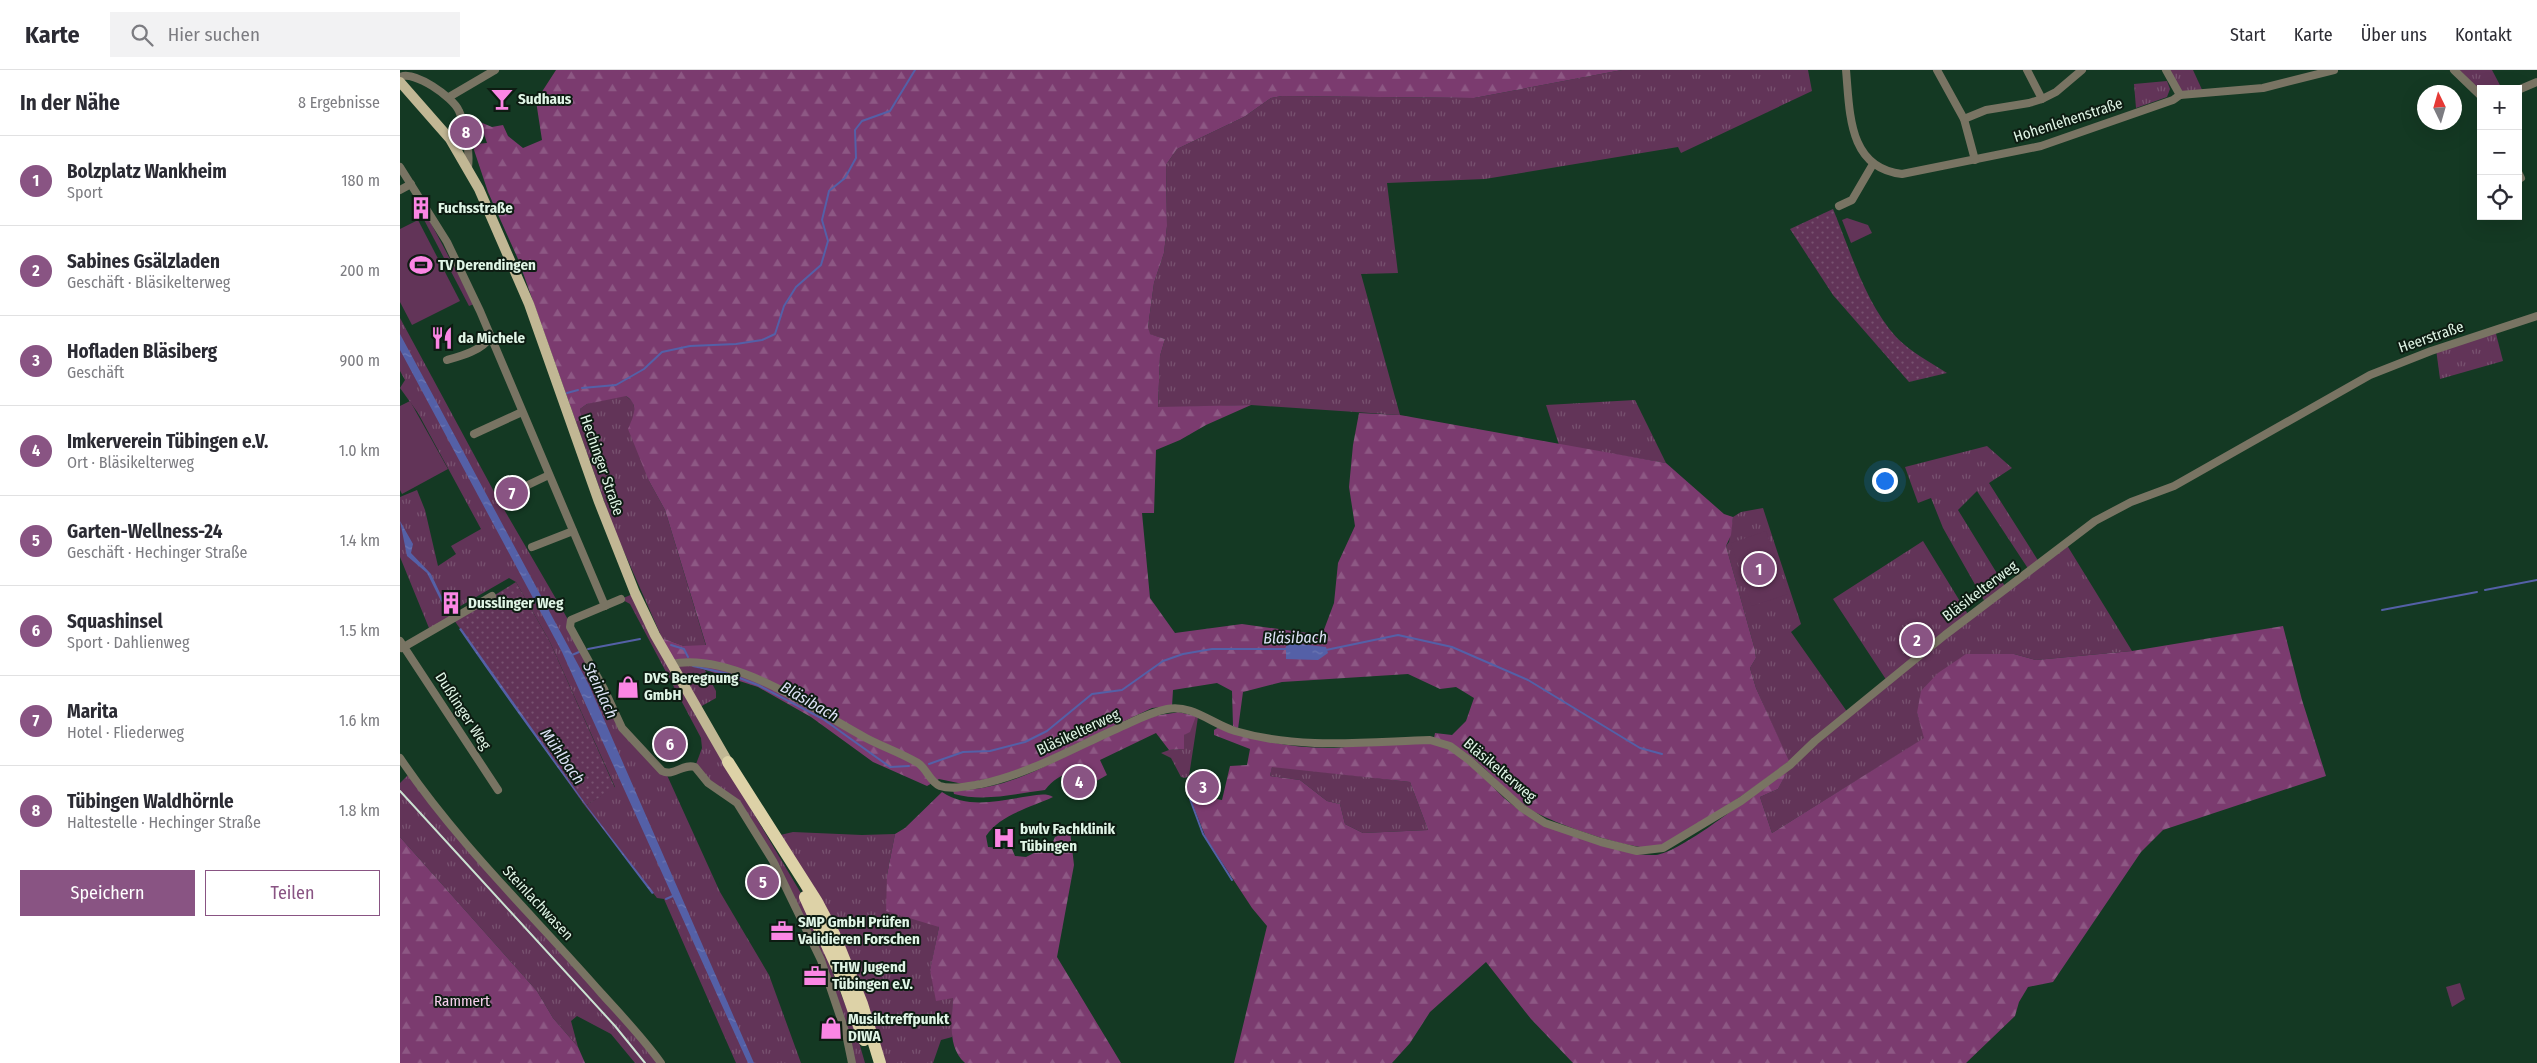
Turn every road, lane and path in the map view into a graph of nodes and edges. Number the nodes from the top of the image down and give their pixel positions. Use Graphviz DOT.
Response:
graph roads {
  1 [pos="495,70"];
  2 [pos="1846,70"];
  3 [pos="1937,70"];
  4 [pos="2027,70"];
  5 [pos="2082,70"];
  6 [pos="2166,70"];
  7 [pos="2334,70"];
  8 [pos="2454,70"];
  9 [pos="400,77"];
  10 [pos="400,82"];
  11 [pos="2537,82"];
  12 [pos="2522,88"];
  13 [pos="2477,92"];
  14 [pos="2180,95"];
  15 [pos="449,97"];
  16 [pos="2042,99"];
  17 [pos="1964,119"];
  18 [pos="464,133"];
  19 [pos="450,139"];
  20 [pos="1975,160"];
  21 [pos="1873,164"];
  22 [pos="400,167"];
  23 [pos="468,168"];
  24 [pos="411,184"];
  25 [pos="400,190"];
  26 [pos="1839,206"];
  27 [pos="2537,316"];
  28 [pos="490,337"];
  29 [pos="447,360"];
  30 [pos="2338,392"];
  31 [pos="522,412"];
  32 [pos="474,434"];
  33 [pos="548,475"];
  34 [pos="508,494"];
  35 [pos="573,531"];
  36 [pos="532,547"];
  37 [pos="492,596"];
  38 [pos="621,599"];
  39 [pos="605,606"];
  40 [pos="401,646"];
  41 [pos="671,664"];
  42 [pos="400,758"];
  43 [pos="728,762"];
  44 [pos="498,790"];
  45 [pos="661,1063"];
  46 [pos="852,1063"];
  47 [pos="871,1063"];
  48 [pos="880,1063"];
  1 -- 15 [label="street"];
  2 -- 21 [label="street"];
  3 -- 17 [label="street"];
  4 -- 16 [label="street"];
  5 -- 16 [label="street"];
  6 -- 14 [label="street"];
  7 -- 14 [label="street, Hohenlehenstraße"];
  8 -- 13 [label="street"];
  9 -- 15 [label="street"];
  10 -- 19 [label="main road, Hechinger Straße"];
  11 -- 12 [label="street"];
  14 -- 20 [label="street, Hohenlehenstraße"];
  15 -- 18 [label="street, Hechinger Straße"];
  16 -- 17 [label="street"];
  17 -- 20 [label="street"];
  18 -- 19 [label="street"];
  18 -- 23 [label="street, Hechinger Straße"];
  19 -- 23 [label="main road, Hechinger Straße"];
  20 -- 21 [label="street, Hohenlehenstraße"];
  21 -- 26 [label="street"];
  22 -- 24 [label="street"];
  23 -- 41 [label="main road, Hechinger Straße"];
  24 -- 25 [label="street"];
  24 -- 28 [label="street"];
  27 -- 30 [label="street, Heerstraße"];
  28 -- 29 [label="street"];
  28 -- 31 [label="street"];
  30 -- 41 [label="street, Bläsikelterweg"];
  31 -- 32 [label="street"];
  31 -- 33 [label="street"];
  33 -- 34 [label="street"];
  33 -- 35 [label="street"];
  35 -- 36 [label="street"];
  35 -- 39 [label="street"];
  37 -- 40 [label="street, Dußlinger Weg"];
  38 -- 39 [label="street"];
  39 -- 46 [label="street"];
  40 -- 44 [label="street, Dußlinger Weg"];
  41 -- 43 [label="main road, Hechinger Straße"];
  42 -- 45 [label="street, Steinlachwasen"];
  43 -- 47 [label="highway"];
  43 -- 48 [label="highway"];
}
